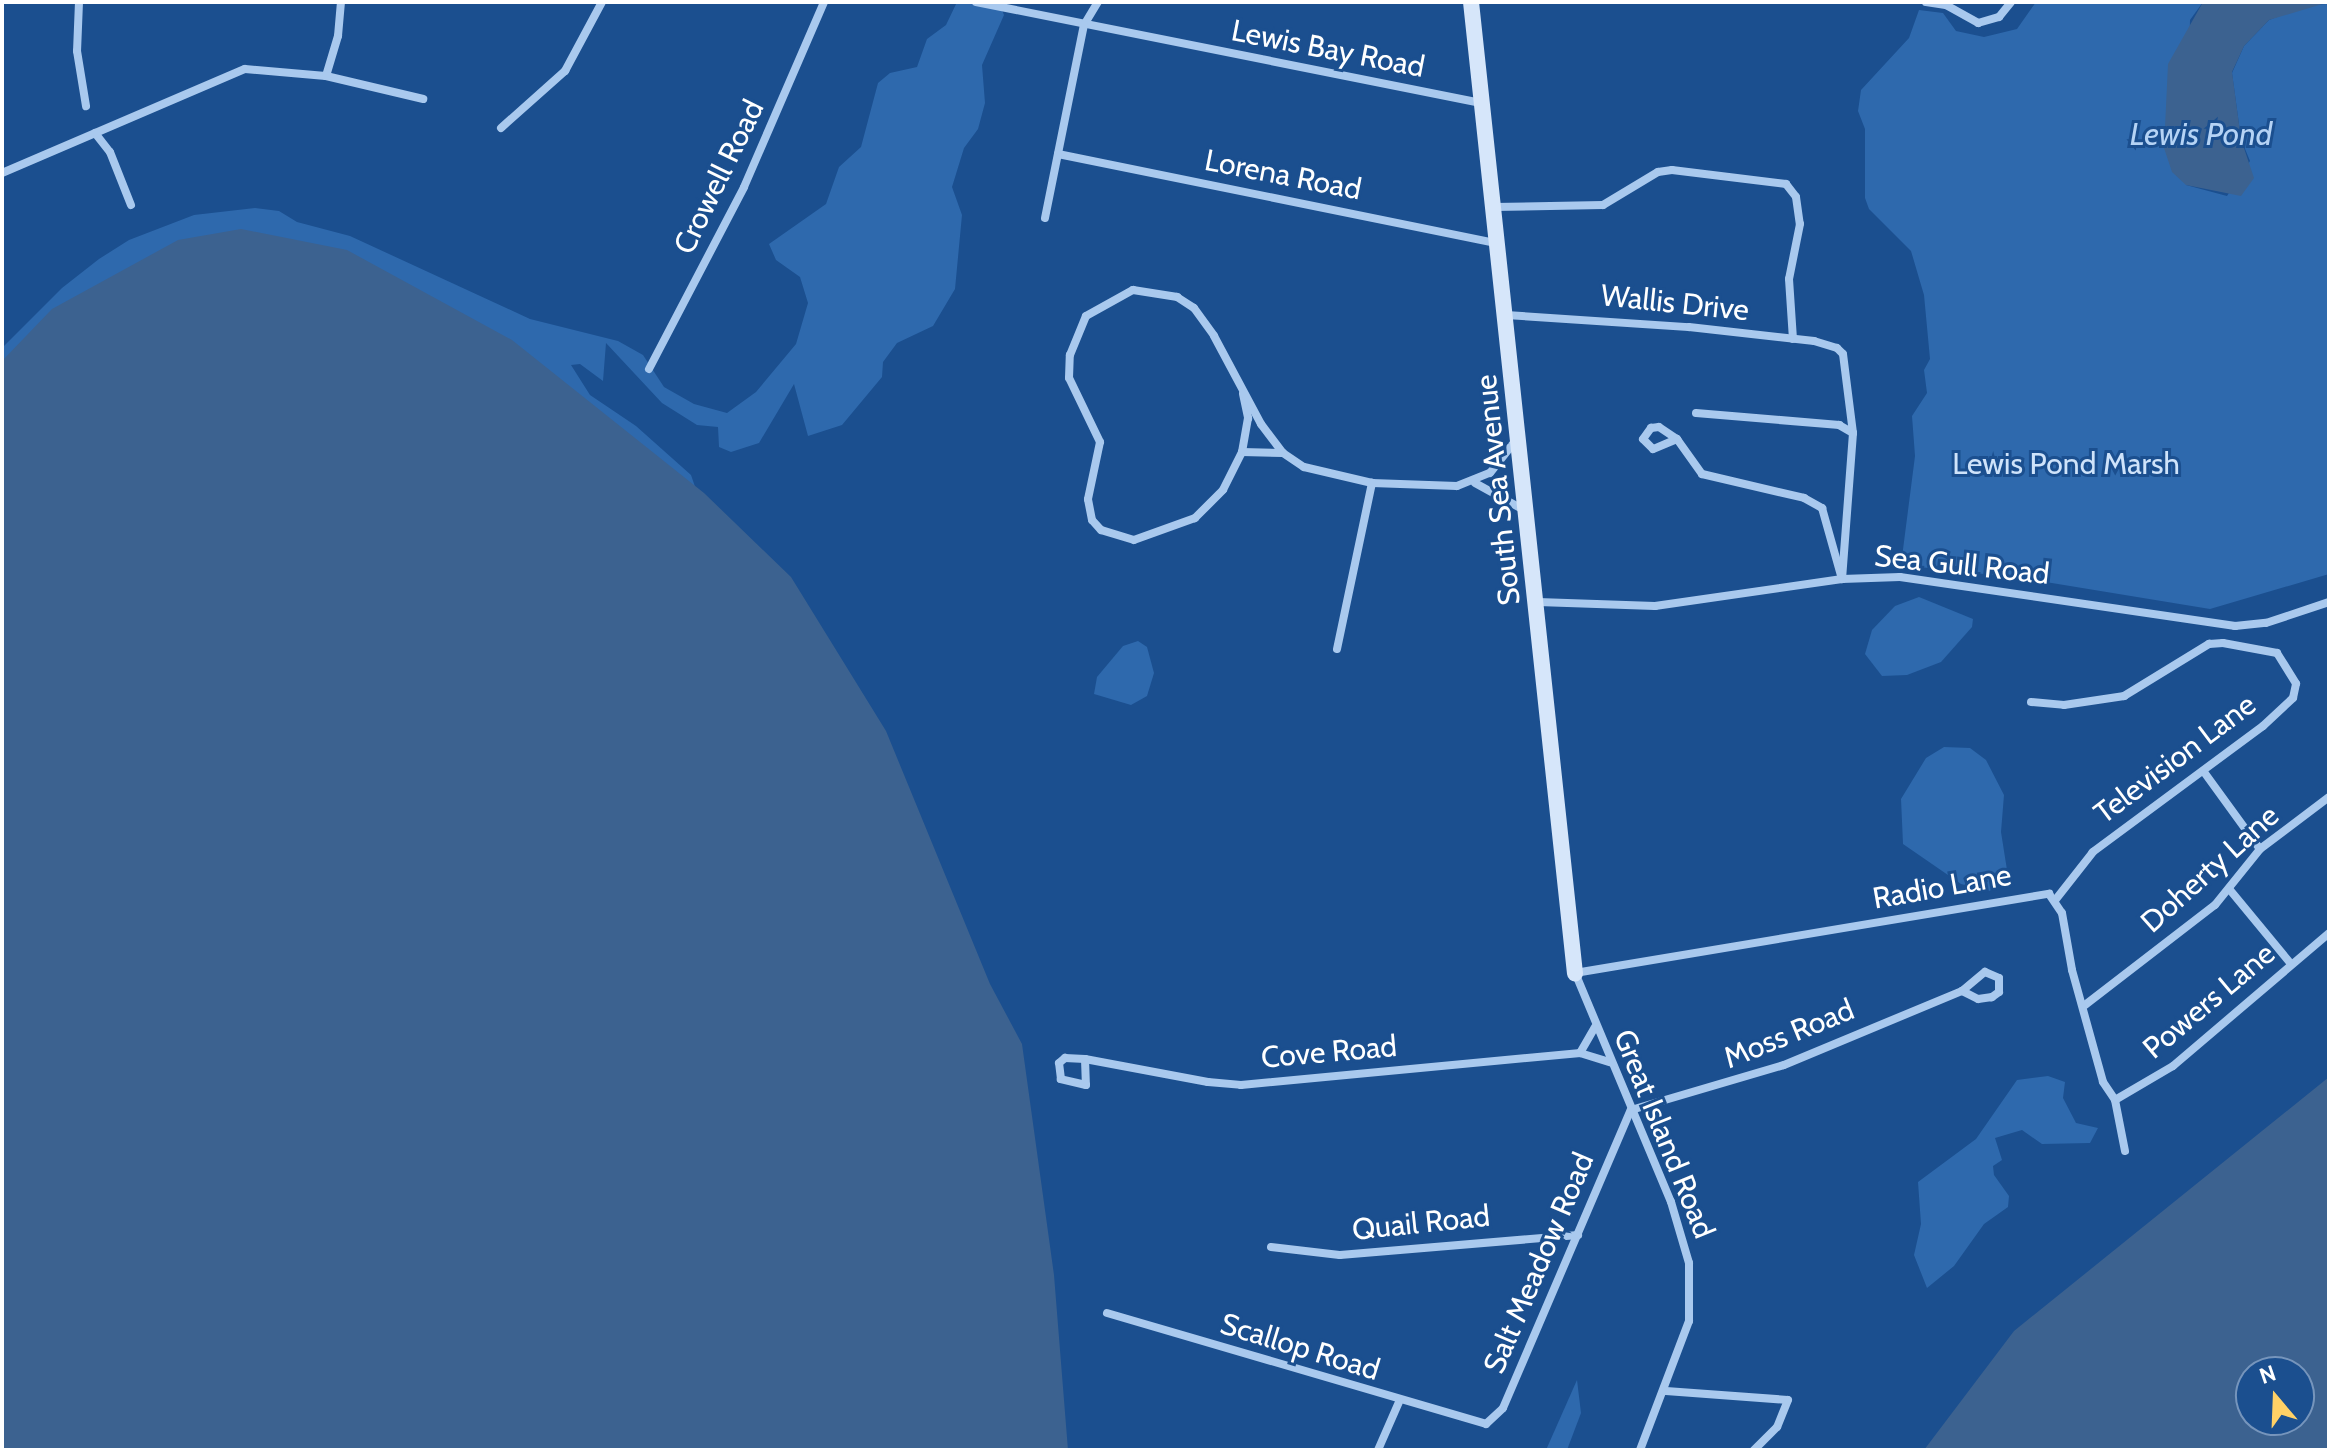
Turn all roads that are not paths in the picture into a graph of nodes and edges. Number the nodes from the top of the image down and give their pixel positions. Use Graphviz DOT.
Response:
graph roads {
  1 [pos="79,2"];
  2 [pos="341,2"];
  3 [pos="602,2"];
  4 [pos="824,2"];
  5 [pos="976,2"];
  6 [pos="1098,2"];
  7 [pos="1471,2"];
  8 [pos="1926,2"];
  9 [pos="2011,2"];
  10 [pos="1948,4"];
  11 [pos="1084,25"];
  12 [pos="326,76"];
  13 [pos="423,99"];
  14 [pos="1482,104"];
  15 [pos="86,106"];
  16 [pos="501,128"];
  17 [pos="95,133"];
  18 [pos="1058,154"];
  19 [pos="2,173"];
  20 [pos="131,205"];
  21 [pos="1494,207"];
  22 [pos="1045,218"];
  23 [pos="1498,243"];
  24 [pos="1506,315"];
  25 [pos="1793,339"];
  26 [pos="649,369"];
  27 [pos="1243,394"];
  28 [pos="1696,413"];
  29 [pos="1521,432"];
  30 [pos="1853,433"];
  31 [pos="1677,439"];
  32 [pos="1242,452"];
  33 [pos="1283,453"];
  34 [pos="1372,483"];
  35 [pos="1475,483"];
  36 [pos="1529,511"];
  37 [pos="1842,579"];
  38 [pos="1538,602"];
  39 [pos="2329,602"];
  40 [pos="1337,649"];
  41 [pos="2031,702"];
  42 [pos="2204,772"];
  43 [pos="2329,797"];
  44 [pos="2260,849"];
  45 [pos="2230,890"];
  46 [pos="2056,899"];
  47 [pos="2329,933"];
  48 [pos="2291,964"];
  49 [pos="1575,973"];
  50 [pos="1962,991"];
  51 [pos="2085,1005"];
  52 [pos="1595,1026"];
  53 [pos="1580,1053"];
  54 [pos="1085,1059"];
  55 [pos="1610,1062"];
  56 [pos="2115,1100"];
  57 [pos="1631,1110"];
  58 [pos="2125,1151"];
  59 [pos="1578,1235"];
  60 [pos="1271,1247"];
  61 [pos="1107,1313"];
  62 [pos="1666,1391"];
  63 [pos="1399,1402"];
  64 [pos="1480,1425"];
  65 [pos="1378,1450"];
  66 [pos="1640,1450"];
  67 [pos="1754,1450"];
  1 -- 15 [label="street"];
  2 -- 12 [label="street"];
  3 -- 16 [label="street"];
  4 -- 26 [label="street, Crowell Road"];
  5 -- 11 [label="street, Lewis Bay Road"];
  6 -- 11 [label="street"];
  7 -- 14 [label="street, South Sea Avenue"];
  8 -- 10 [label="street"];
  9 -- 10 [label="street"];
  11 -- 14 [label="street, Lewis Bay Road"];
  11 -- 18 [label="street"];
  12 -- 13 [label="street"];
  12 -- 17 [label="street"];
  14 -- 21 [label="street, South Sea Avenue"];
  17 -- 19 [label="street"];
  17 -- 20 [label="street"];
  18 -- 22 [label="street"];
  18 -- 23 [label="street, Lorena Road"];
  21 -- 23 [label="street, South Sea Avenue"];
  21 -- 25 [label="street"];
  23 -- 24 [label="street, South Sea Avenue"];
  24 -- 25 [label="street, Wallis Drive"];
  24 -- 29 [label="street, South Sea Avenue"];
  25 -- 30 [label="street, Wallis Drive"];
  27 -- 32 [label="street"];
  27 -- 32 [label="street"];
  27 -- 33 [label="street"];
  28 -- 30 [label="street"];
  29 -- 35 [label="street"];
  29 -- 36 [label="street, South Sea Avenue"];
  30 -- 37 [label="street"];
  31 -- 37 [label="street"];
  32 -- 33 [label="street"];
  33 -- 34 [label="street"];
  34 -- 35 [label="street"];
  34 -- 40 [label="street"];
  35 -- 36 [label="street"];
  36 -- 38 [label="street, South Sea Avenue"];
  37 -- 38 [label="street, Sea Gull Road"];
  37 -- 39 [label="street, Sea Gull Road"];
  38 -- 49 [label="street, South Sea Avenue"];
  41 -- 42 [label="street, Television Lane"];
  42 -- 44 [label="street"];
  42 -- 46 [label="street, Television Lane"];
  43 -- 44 [label="street, Doherty Lane"];
  44 -- 45 [label="street, Doherty Lane"];
  45 -- 48 [label="street"];
  45 -- 51 [label="street, Doherty Lane"];
  46 -- 49 [label="street, Radio Lane"];
  46 -- 51 [label="street, Radio Lane"];
  47 -- 48 [label="street, Powers Lane"];
  48 -- 56 [label="street, Powers Lane"];
  49 -- 52 [label="street, Great Island Road"];
  50 -- 50 [label="street, Moss Road"];
  50 -- 57 [label="street, Moss Road"];
  51 -- 56 [label="street, Radio Lane"];
  52 -- 53 [label="street"];
  52 -- 55 [label="street, Great Island Road"];
  53 -- 54 [label="street, Cove Road"];
  53 -- 55 [label="street, Cove Road"];
  55 -- 57 [label="street, Great Island Road"];
  56 -- 58 [label="street, Radio Lane"];
  57 -- 59 [label="street, Salt Meadow Road"];
  57 -- 62 [label="street, Great Island Road"];
  59 -- 60 [label="street, Quail Road"];
  59 -- 64 [label="street, Salt Meadow Road"];
  61 -- 63 [label="street, Scallop Road"];
  62 -- 66 [label="street, Great Island Road"];
  62 -- 67 [label="street"];
  63 -- 64 [label="street, Scallop Road"];
  63 -- 65 [label="street"];
}
